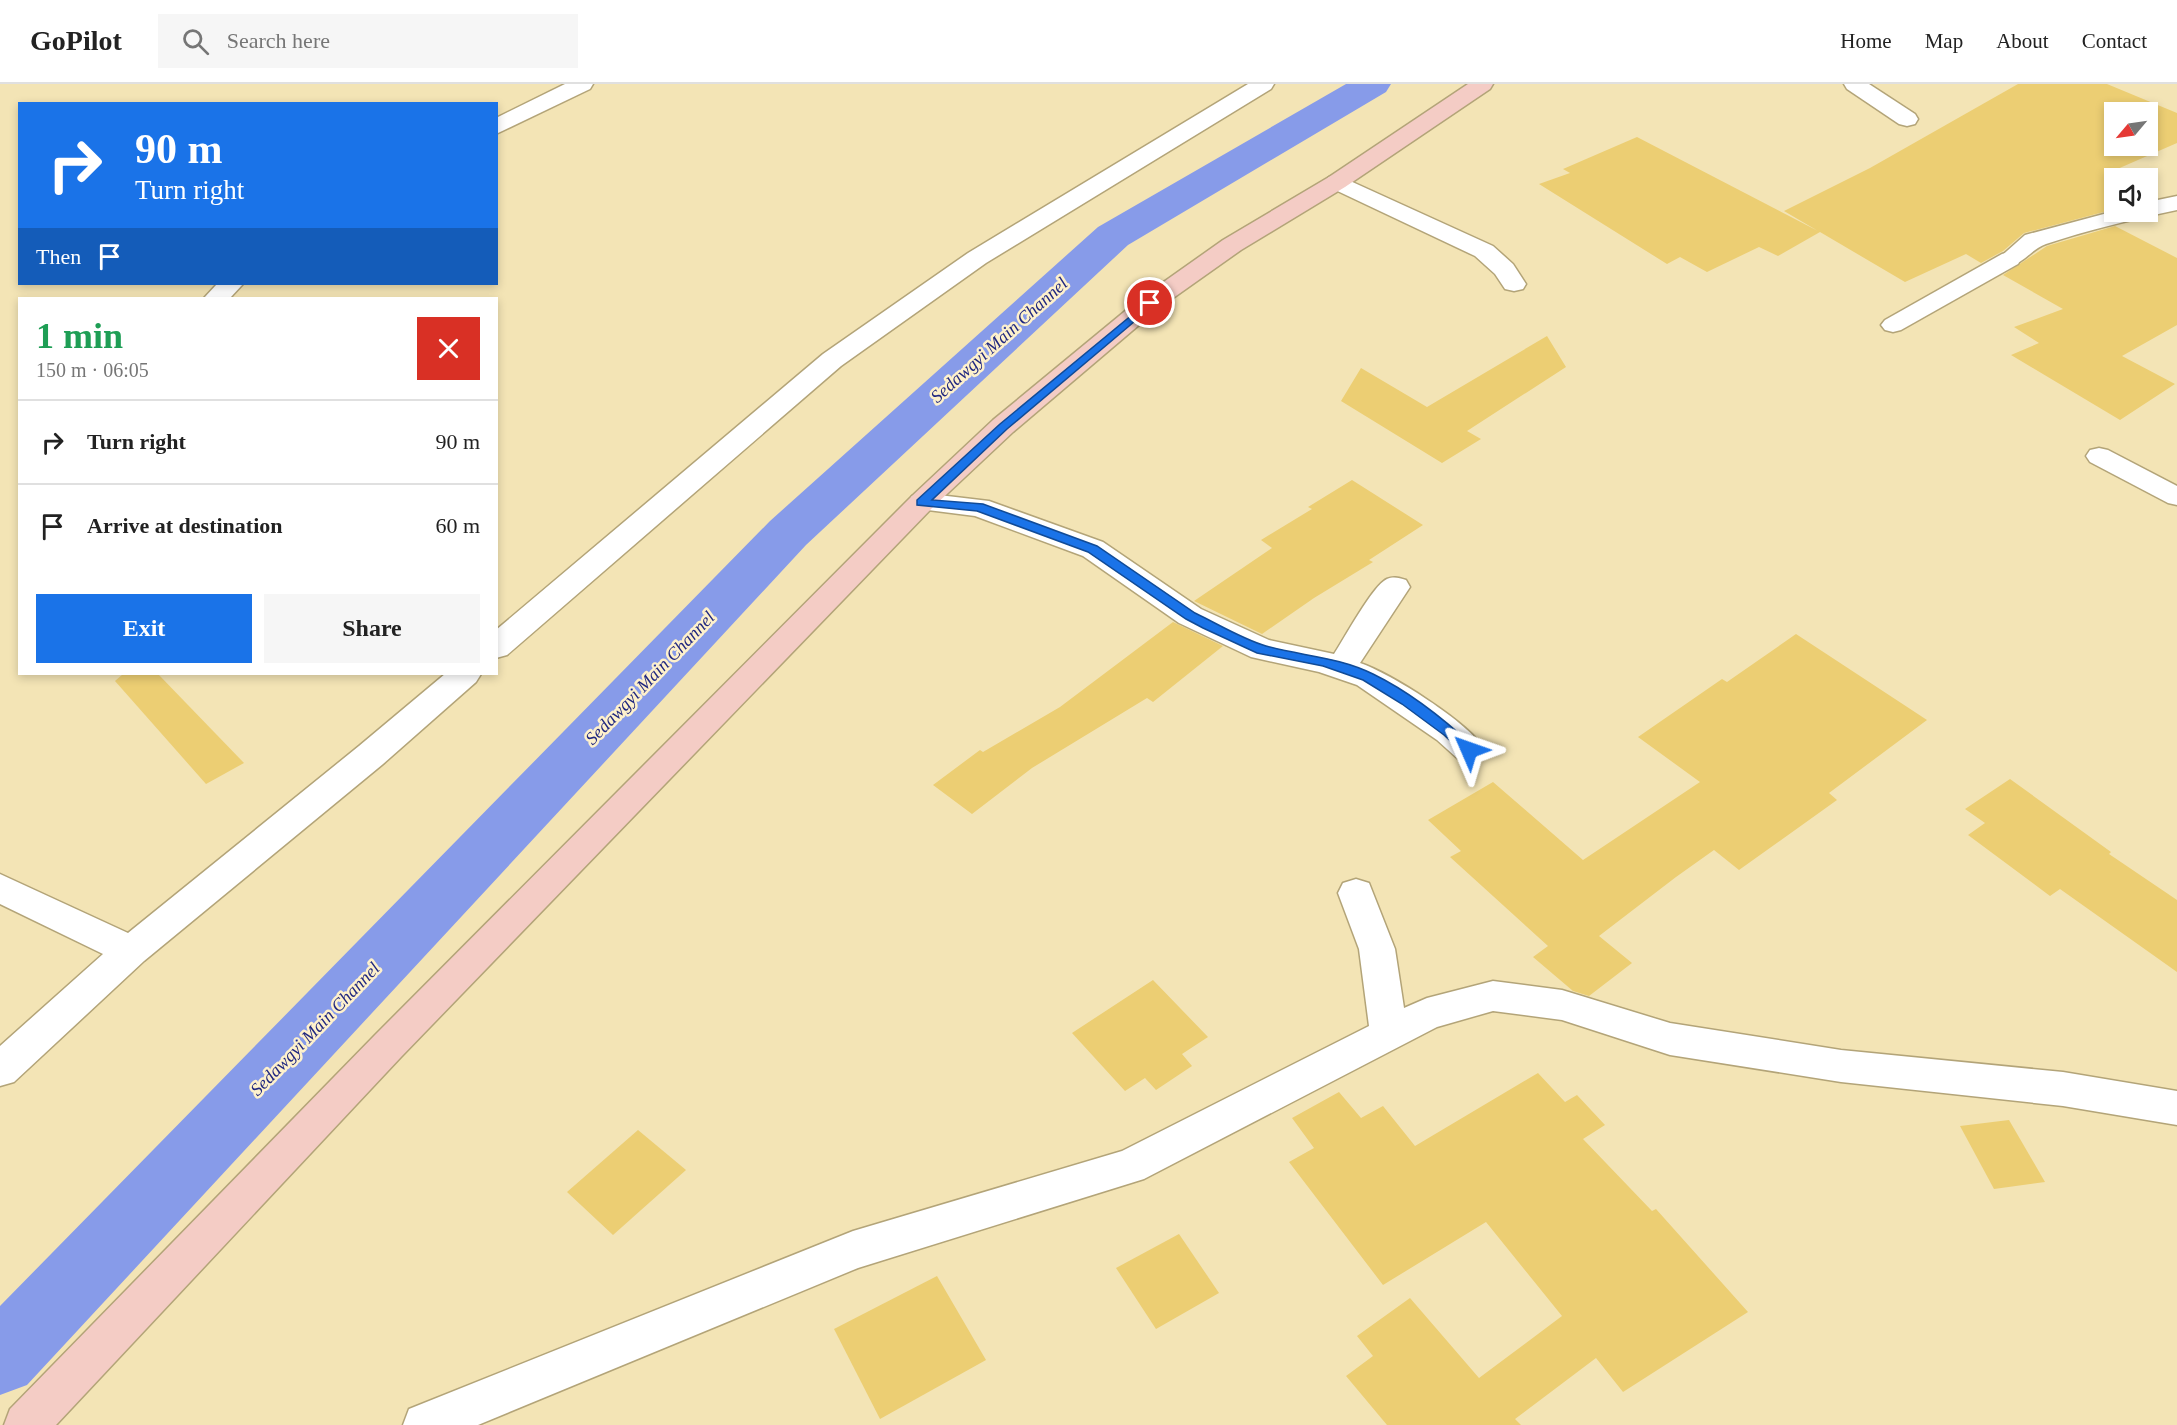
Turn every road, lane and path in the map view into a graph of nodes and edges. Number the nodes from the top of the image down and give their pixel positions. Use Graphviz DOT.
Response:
graph roads {
  1 [pos="582,84"];
  2 [pos="1263,84"];
  3 [pos="1482,84"];
  4 [pos="1856,84"];
  5 [pos="1907,119"];
  6 [pos="498,126"];
  7 [pos="1337,182"];
  8 [pos="2177,203"];
  9 [pos="2158,207"];
  10 [pos="2104,222"];
  11 [pos="2010,259"];
  12 [pos="1514,284"];
  13 [pos="230,285"];
  14 [pos="217,297"];
  15 [pos="1893,325"];
  16 [pos="2099,456"];
  17 [pos="2177,497"];
  18 [pos="922,502"];
  19 [pos="1395,587"];
  20 [pos="498,644"];
  21 [pos="1342,667"];
  22 [pos="464,675"];
  23 [pos="1469,750"];
  24 [pos="0,888"];
  25 [pos="1356,893"];
  26 [pos="131,951"];
  27 [pos="1389,1034"];
  28 [pos="0,1070"];
  29 [pos="2177,1108"];
  30 [pos="26,1425"];
  31 [pos="425,1425"];
  1 -- 6 [label="street"];
  2 -- 20 [label="street"];
  3 -- 7 [label="street"];
  4 -- 5 [label="street"];
  7 -- 12 [label="street"];
  7 -- 18 [label="street"];
  8 -- 9 [label="street"];
  10 -- 11 [label="street"];
  11 -- 15 [label="lane"];
  13 -- 14 [label="street"];
  16 -- 17 [label="lane"];
  18 -- 21 [label="street"];
  18 -- 30 [label="street"];
  19 -- 21 [label="street"];
  21 -- 23 [label="street"];
  22 -- 26 [label="street"];
  24 -- 26 [label="street"];
  25 -- 27 [label="street"];
  26 -- 28 [label="street"];
  27 -- 29 [label="street"];
  27 -- 31 [label="street"];
}
